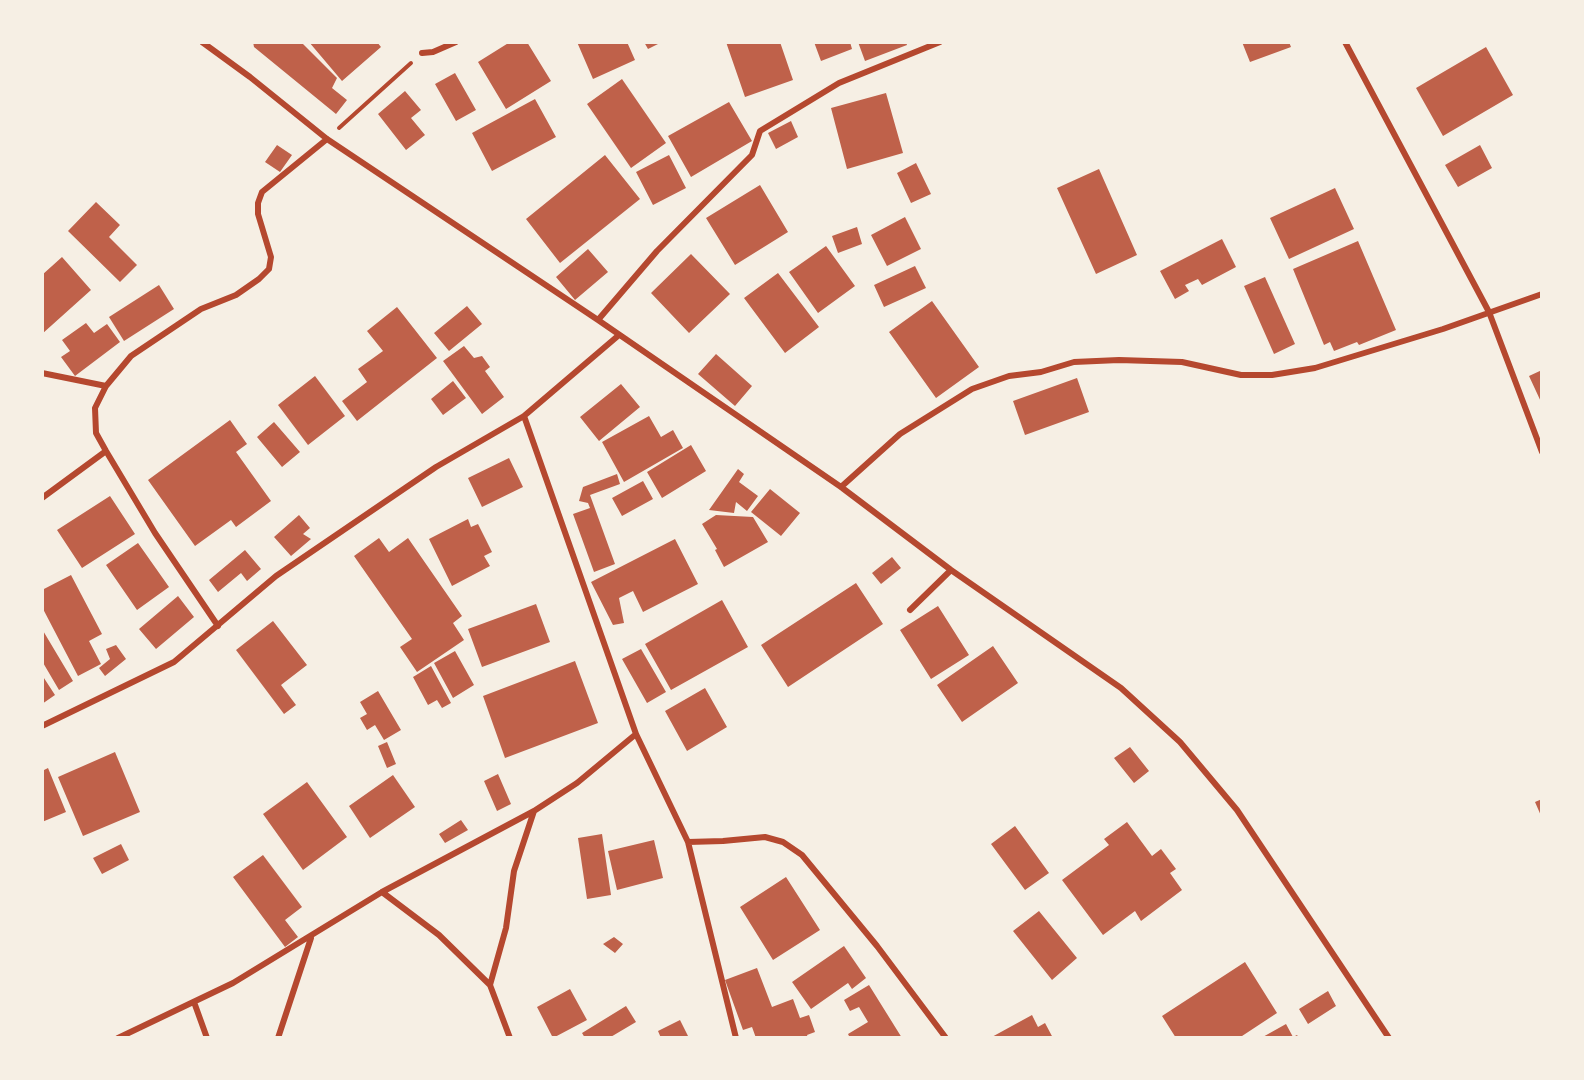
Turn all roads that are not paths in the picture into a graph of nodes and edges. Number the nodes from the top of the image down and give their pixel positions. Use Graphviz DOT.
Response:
graph roads {
  1 [pos="202,42"];
  2 [pos="456,42"];
  3 [pos="940,42"];
  4 [pos="1345,42"];
  5 [pos="422,53"];
  6 [pos="327,139"];
  7 [pos="1542,294"];
  8 [pos="1490,312"];
  9 [pos="598,320"];
  10 [pos="618,335"];
  11 [pos="42,373"];
  12 [pos="106,386"];
  13 [pos="524,416"];
  14 [pos="106,451"];
  15 [pos="1542,452"];
  16 [pos="841,487"];
  17 [pos="42,498"];
  18 [pos="951,570"];
  19 [pos="910,610"];
  20 [pos="218,626"];
  21 [pos="42,726"];
  22 [pos="636,734"];
  23 [pos="534,811"];
  24 [pos="688,842"];
  25 [pos="382,892"];
  26 [pos="311,937"];
  27 [pos="490,985"];
  28 [pos="194,1002"];
  29 [pos="118,1038"];
  30 [pos="207,1038"];
  31 [pos="278,1038"];
  32 [pos="510,1038"];
  33 [pos="736,1038"];
  34 [pos="946,1038"];
  35 [pos="1389,1038"];
  1 -- 6 [label="street"];
  2 -- 5 [label="street"];
  3 -- 9 [label="street"];
  4 -- 8 [label="street"];
  6 -- 9 [label="street"];
  6 -- 12 [label="street"];
  7 -- 8 [label="street"];
  8 -- 15 [label="street"];
  8 -- 16 [label="street"];
  9 -- 10 [label="street"];
  10 -- 13 [label="street"];
  10 -- 16 [label="street"];
  11 -- 12 [label="street"];
  12 -- 14 [label="street"];
  13 -- 20 [label="street"];
  13 -- 22 [label="street"];
  14 -- 17 [label="street"];
  14 -- 20 [label="street"];
  16 -- 18 [label="street"];
  18 -- 19 [label="street"];
  18 -- 35 [label="street"];
  20 -- 21 [label="street"];
  22 -- 23 [label="street"];
  22 -- 24 [label="street"];
  23 -- 25 [label="street"];
  23 -- 27 [label="street"];
  24 -- 33 [label="street"];
  24 -- 34 [label="street"];
  25 -- 26 [label="street"];
  25 -- 27 [label="street"];
  26 -- 28 [label="street"];
  26 -- 31 [label="street"];
  27 -- 32 [label="street"];
  28 -- 29 [label="street"];
  28 -- 30 [label="street"];
}
